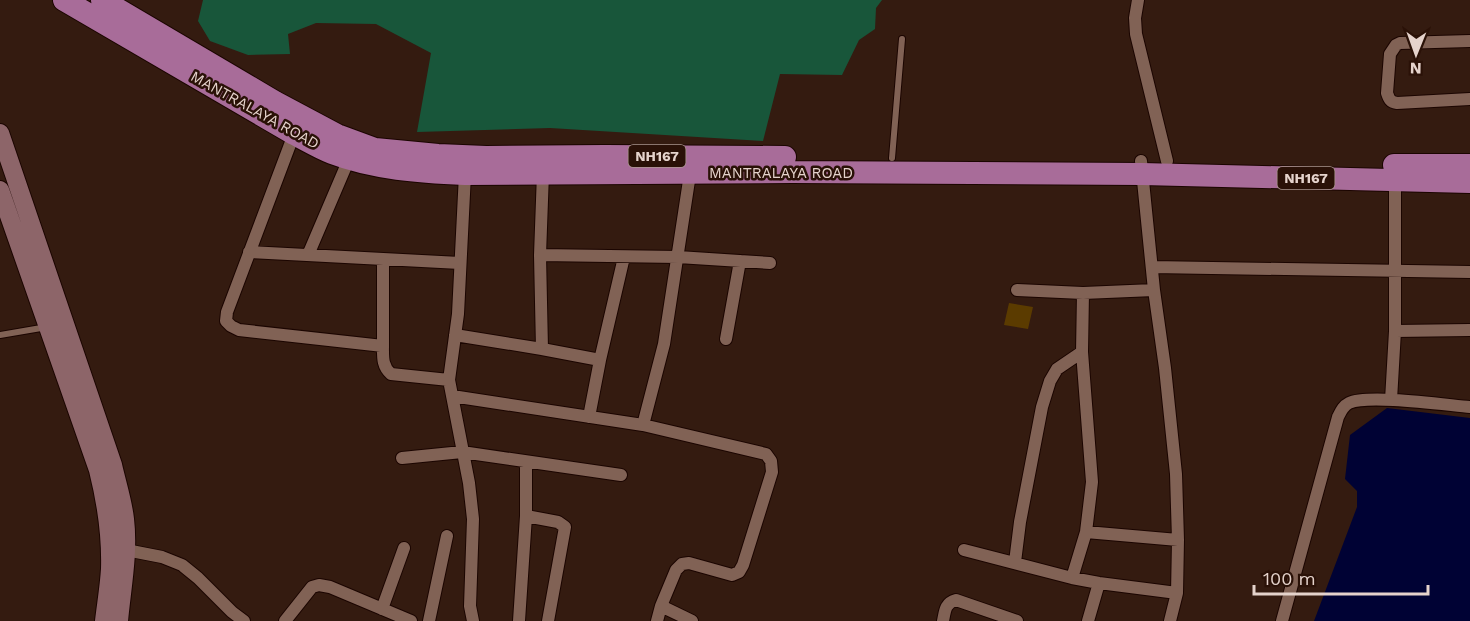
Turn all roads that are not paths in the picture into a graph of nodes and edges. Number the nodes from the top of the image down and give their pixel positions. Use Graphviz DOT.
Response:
graph roads {
  1 [pos="64,0"];
  2 [pos="102,0"];
  3 [pos="1137,0"];
  4 [pos="902,39"];
  5 [pos="1470,40"];
  6 [pos="1470,99"];
  7 [pos="0,133"];
  8 [pos="294,134"];
  9 [pos="892,158"];
  10 [pos="349,159"];
  11 [pos="1167,161"];
  12 [pos="1470,165"];
  13 [pos="1142,167"];
  14 [pos="543,173"];
  15 [pos="465,174"];
  16 [pos="690,174"];
  17 [pos="1395,180"];
  18 [pos="1470,182"];
  19 [pos="0,190"];
  20 [pos="249,252"];
  21 [pos="308,255"];
  22 [pos="540,255"];
  23 [pos="624,257"];
  24 [pos="678,257"];
  25 [pos="383,259"];
  26 [pos="740,261"];
  27 [pos="460,263"];
  28 [pos="770,264"];
  29 [pos="1152,267"];
  30 [pos="1395,271"];
  31 [pos="1470,272"];
  32 [pos="1017,290"];
  33 [pos="1154,290"];
  34 [pos="1083,293"];
  35 [pos="48,327"];
  36 [pos="1470,330"];
  37 [pos="1395,331"];
  38 [pos="0,335"];
  39 [pos="455,335"];
  40 [pos="726,339"];
  41 [pos="383,346"];
  42 [pos="542,349"];
  43 [pos="1082,352"];
  44 [pos="600,360"];
  45 [pos="449,380"];
  46 [pos="452,396"];
  47 [pos="1391,400"];
  48 [pos="1470,407"];
  49 [pos="589,417"];
  50 [pos="643,425"];
  51 [pos="462,452"];
  52 [pos="402,458"];
  53 [pos="526,462"];
  54 [pos="621,475"];
  55 [pos="526,516"];
  56 [pos="1086,532"];
  57 [pos="447,536"];
  58 [pos="1178,540"];
  59 [pos="404,548"];
  60 [pos="126,550"];
  61 [pos="964,550"];
  62 [pos="1015,562"];
  63 [pos="1072,578"];
  64 [pos="1099,583"];
  65 [pos="1177,593"];
  66 [pos="661,606"];
  67 [pos="382,609"];
  68 [pos="104,621"];
  69 [pos="119,621"];
  70 [pos="244,621"];
  71 [pos="285,621"];
  72 [pos="411,621"];
  73 [pos="429,621"];
  74 [pos="473,621"];
  75 [pos="519,621"];
  76 [pos="548,621"];
  77 [pos="657,621"];
  78 [pos="692,621"];
  79 [pos="943,621"];
  80 [pos="1017,621"];
  81 [pos="1088,621"];
  82 [pos="1170,621"];
  83 [pos="1282,621"];
  1 -- 8 [label="highway, MANTRALAYA ROAD / NH167"];
  2 -- 9 [label="highway, NH167"];
  3 -- 11 [label="street"];
  4 -- 9 [label="lane"];
  5 -- 6 [label="street"];
  7 -- 60 [label="main road"];
  8 -- 10 [label="highway, MANTRALAYA ROAD / NH167"];
  8 -- 20 [label="street"];
  9 -- 13 [label="highway, NH167"];
  10 -- 15 [label="highway, MANTRALAYA ROAD / NH167"];
  10 -- 21 [label="street"];
  11 -- 12 [label="highway, NH167"];
  11 -- 13 [label="highway, NH167"];
  13 -- 16 [label="highway, MANTRALAYA ROAD / NH167"];
  13 -- 17 [label="highway, MANTRALAYA ROAD / NH167"];
  13 -- 29 [label="street"];
  14 -- 15 [label="highway, MANTRALAYA ROAD / NH167"];
  14 -- 16 [label="highway, MANTRALAYA ROAD / NH167"];
  14 -- 22 [label="street"];
  15 -- 27 [label="street"];
  16 -- 24 [label="street"];
  17 -- 18 [label="highway, MANTRALAYA ROAD / NH167"];
  17 -- 30 [label="street"];
  19 -- 35 [label="main road"];
  20 -- 21 [label="street"];
  20 -- 41 [label="street"];
  21 -- 25 [label="street"];
  22 -- 23 [label="street"];
  22 -- 42 [label="street"];
  23 -- 24 [label="street"];
  23 -- 44 [label="street"];
  24 -- 26 [label="street"];
  24 -- 50 [label="street"];
  25 -- 27 [label="street"];
  25 -- 41 [label="street"];
  26 -- 28 [label="street"];
  26 -- 40 [label="street"];
  27 -- 39 [label="street"];
  29 -- 30 [label="street"];
  29 -- 33 [label="street"];
  30 -- 31 [label="street"];
  30 -- 37 [label="street"];
  32 -- 34 [label="street"];
  33 -- 34 [label="street"];
  33 -- 58 [label="street"];
  34 -- 43 [label="street"];
  35 -- 38 [label="lane"];
  35 -- 68 [label="main road"];
  36 -- 37 [label="street"];
  37 -- 47 [label="street"];
  39 -- 42 [label="street"];
  39 -- 45 [label="street"];
  41 -- 45 [label="street"];
  42 -- 44 [label="street"];
  43 -- 56 [label="street"];
  43 -- 62 [label="street"];
  44 -- 49 [label="street"];
  45 -- 46 [label="street"];
  46 -- 49 [label="street"];
  46 -- 51 [label="street"];
  47 -- 48 [label="street"];
  47 -- 83 [label="street"];
  49 -- 50 [label="street"];
  50 -- 66 [label="street"];
  51 -- 52 [label="street"];
  51 -- 53 [label="street"];
  51 -- 74 [label="street"];
  53 -- 54 [label="street"];
  53 -- 55 [label="street"];
  55 -- 75 [label="street"];
  55 -- 76 [label="street"];
  56 -- 58 [label="street"];
  56 -- 63 [label="street"];
  57 -- 73 [label="street"];
  58 -- 65 [label="street"];
  59 -- 67 [label="street"];
  60 -- 69 [label="main road"];
  60 -- 70 [label="street"];
  61 -- 62 [label="street"];
  62 -- 63 [label="street"];
  63 -- 64 [label="street"];
  64 -- 65 [label="street"];
  64 -- 81 [label="street"];
  65 -- 82 [label="street"];
  66 -- 77 [label="street"];
  66 -- 78 [label="street"];
  67 -- 71 [label="street"];
  67 -- 72 [label="street"];
  79 -- 80 [label="street"];
}
